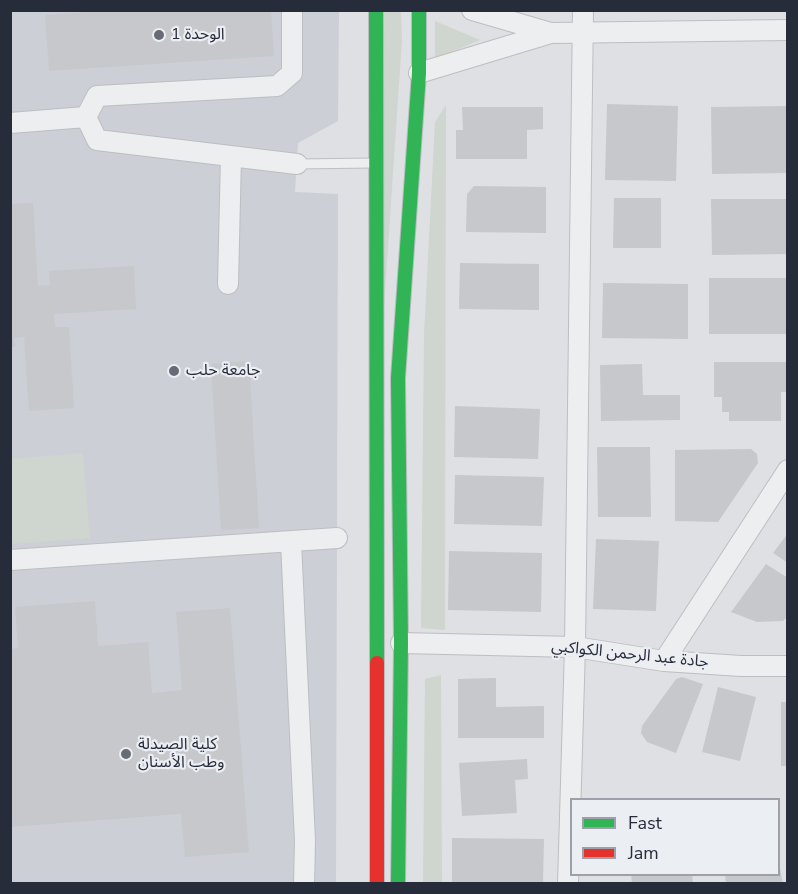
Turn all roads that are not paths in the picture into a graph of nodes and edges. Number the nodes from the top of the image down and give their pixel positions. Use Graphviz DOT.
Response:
graph roads {
  1 [pos="292,10"];
  2 [pos="376,10"];
  3 [pos="419,10"];
  4 [pos="472,10"];
  5 [pos="583,10"];
  6 [pos="788,30"];
  7 [pos="551,33"];
  8 [pos="583,33"];
  9 [pos="419,73"];
  10 [pos="86,117"];
  11 [pos="10,123"];
  12 [pos="231,156"];
  13 [pos="297,164"];
  14 [pos="375,164"];
  15 [pos="228,284"];
  16 [pos="788,470"];
  17 [pos="337,538"];
  18 [pos="291,542"];
  19 [pos="10,560"];
  20 [pos="401,643"];
  21 [pos="576,647"];
  22 [pos="664,661"];
  23 [pos="788,666"];
  24 [pos="571,798"];
  25 [pos="570,825"];
  26 [pos="304,884"];
  27 [pos="377,884"];
  28 [pos="398,884"];
  29 [pos="568,884"];
  1 -- 10 [label="street"];
  2 -- 14 [label="main road"];
  3 -- 9 [label="main road"];
  4 -- 7 [label="street"];
  5 -- 8 [label="street"];
  6 -- 8 [label="street"];
  7 -- 8 [label="street"];
  7 -- 9 [label="street"];
  8 -- 21 [label="street"];
  9 -- 20 [label="main road"];
  10 -- 11 [label="street"];
  10 -- 12 [label="street"];
  12 -- 13 [label="street"];
  12 -- 15 [label="street"];
  13 -- 14 [label="lane"];
  14 -- 27 [label="main road"];
  16 -- 22 [label="street"];
  17 -- 18 [label="street"];
  18 -- 19 [label="street"];
  18 -- 26 [label="street"];
  20 -- 21 [label="street, جادة عبد الرحمن الكواكبي"];
  20 -- 28 [label="main road"];
  21 -- 22 [label="street, جادة عبد الرحمن الكواكبي"];
  21 -- 24 [label="street"];
  22 -- 23 [label="street, جادة عبد الرحمن الكواكبي"];
  25 -- 29 [label="street"];
}
